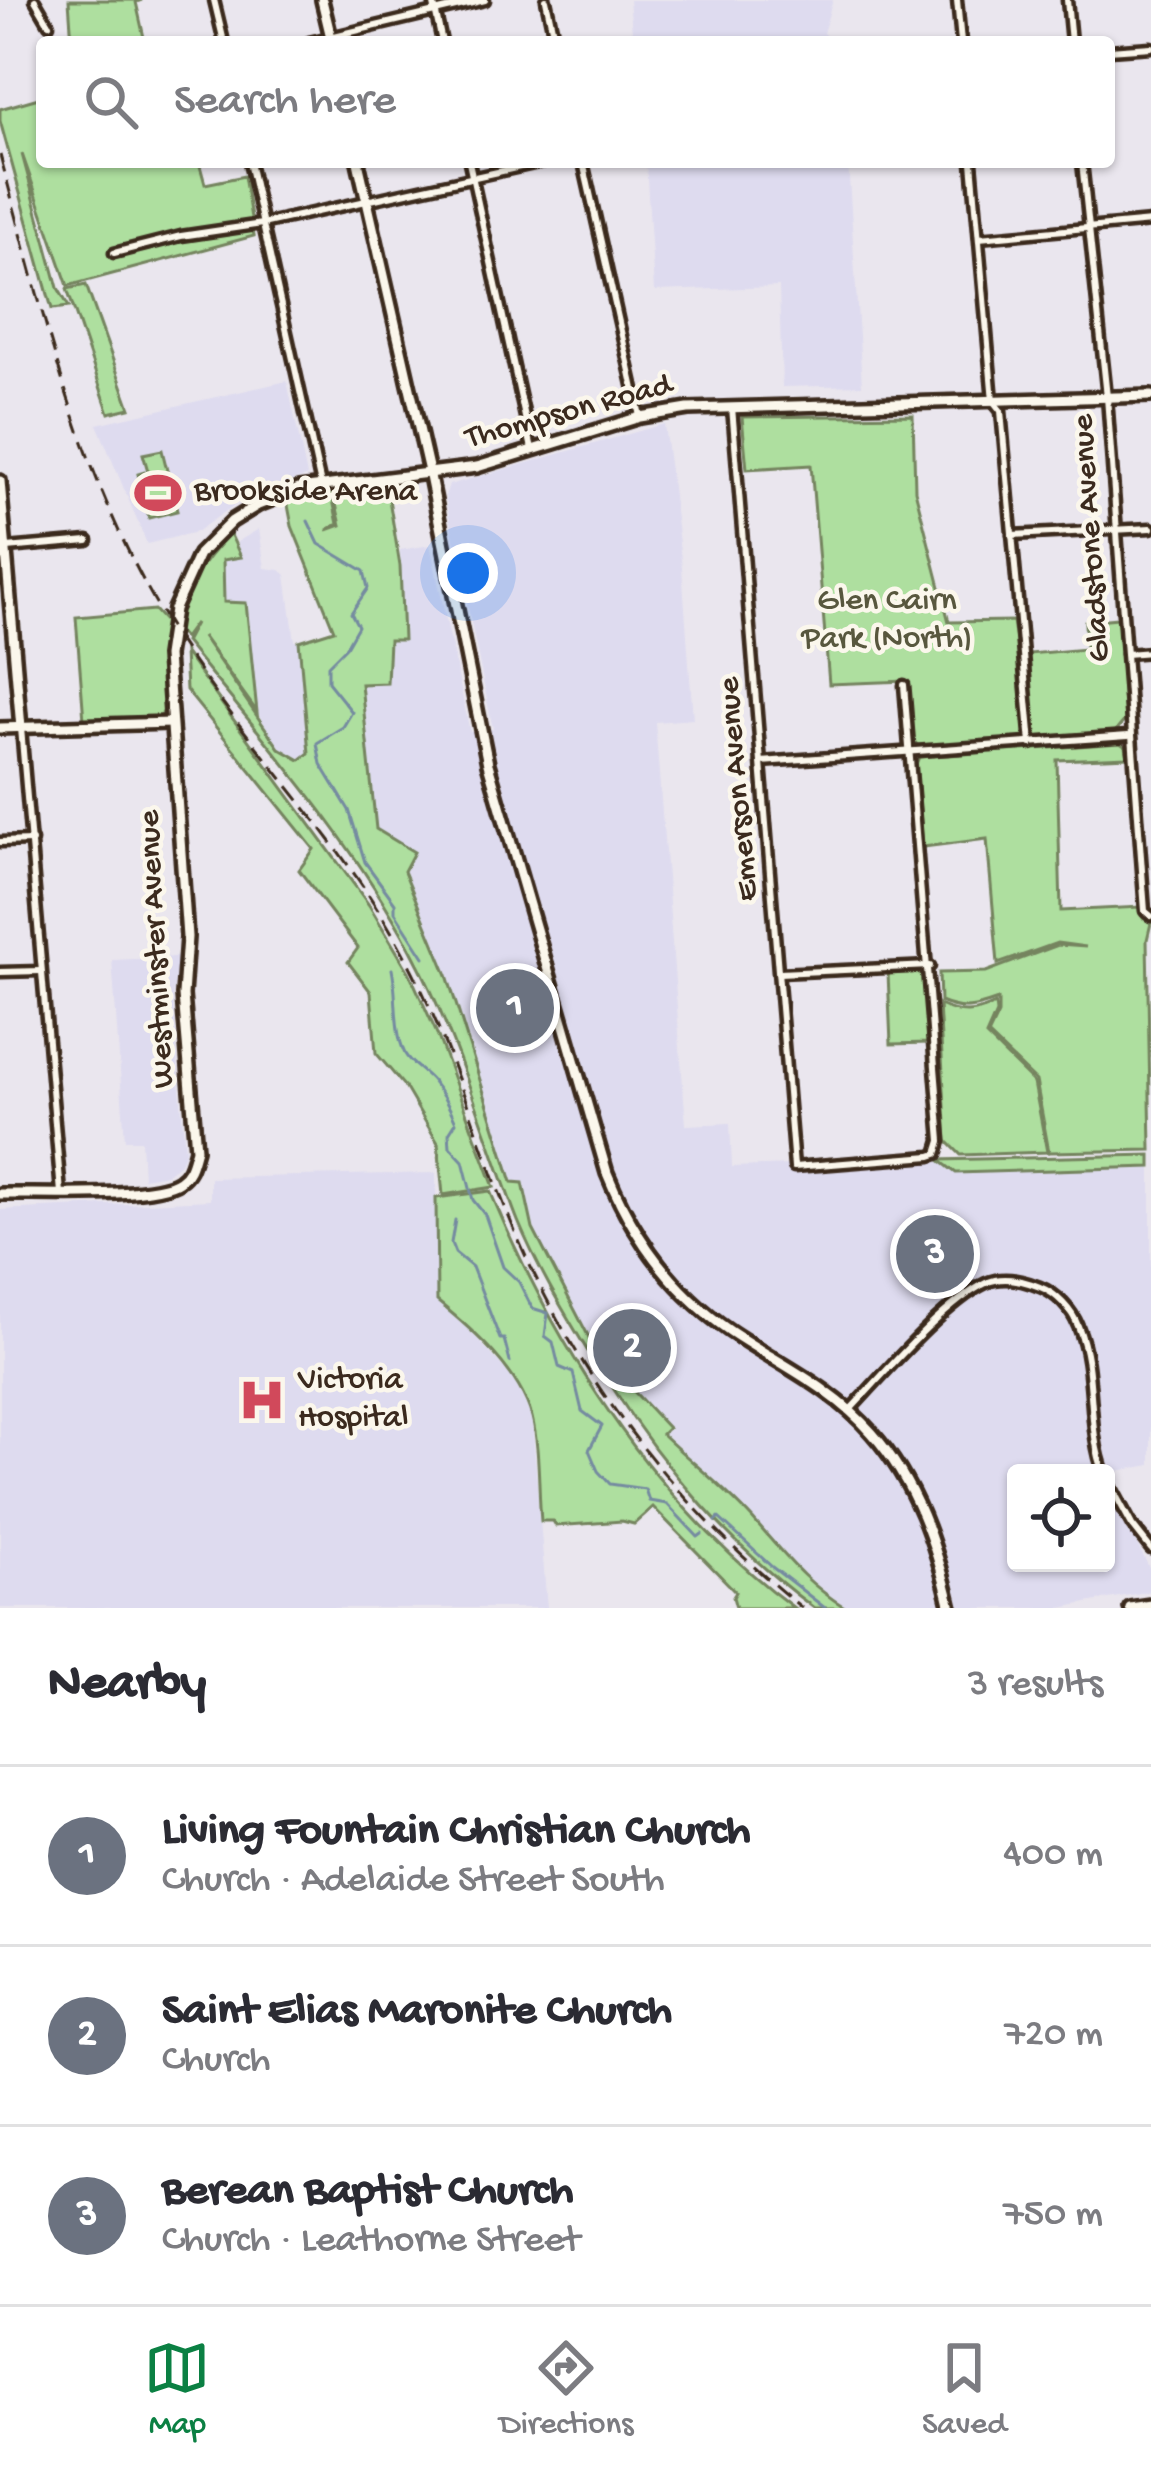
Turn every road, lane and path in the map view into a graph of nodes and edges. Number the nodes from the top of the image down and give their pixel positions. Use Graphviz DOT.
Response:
graph roads {
  1 [pos="35,0"];
  2 [pos="214,0"];
  3 [pos="322,0"];
  4 [pos="433,0"];
  5 [pos="485,0"];
  6 [pos="546,0"];
  7 [pos="957,0"];
  8 [pos="1067,0"];
  9 [pos="435,11"];
  10 [pos="49,24"];
  11 [pos="223,36"];
  12 [pos="331,36"];
  13 [pos="346,36"];
  14 [pos="441,36"];
  15 [pos="554,36"];
  16 [pos="960,36"];
  17 [pos="1070,36"];
  18 [pos="1151,47"];
  19 [pos="1115,50"];
  20 [pos="250,168"];
  21 [pos="359,168"];
  22 [pos="470,168"];
  23 [pos="515,168"];
  24 [pos="584,168"];
  25 [pos="973,168"];
  26 [pos="1083,168"];
  27 [pos="472,177"];
  28 [pos="367,202"];
  29 [pos="1151,222"];
  30 [pos="262,224"];
  31 [pos="1088,227"];
  32 [pos="979,238"];
  33 [pos="114,253"];
  34 [pos="1151,396"];
  35 [pos="1107,398"];
  36 [pos="993,401"];
  37 [pos="733,407"];
  38 [pos="640,417"];
  39 [pos="532,449"];
  40 [pos="430,476"];
  41 [pos="0,481"];
  42 [pos="321,485"];
  43 [pos="1151,528"];
  44 [pos="1116,530"];
  45 [pos="1012,535"];
  46 [pos="88,541"];
  47 [pos="7,548"];
  48 [pos="4,569"];
  49 [pos="1151,652"];
  50 [pos="1126,653"];
  51 [pos="904,685"];
  52 [pos="171,723"];
  53 [pos="0,728"];
  54 [pos="21,728"];
  55 [pos="1130,735"];
  56 [pos="1031,744"];
  57 [pos="909,753"];
  58 [pos="761,762"];
  59 [pos="32,841"];
  60 [pos="0,842"];
  61 [pos="1148,914"];
  62 [pos="929,966"];
  63 [pos="41,971"];
  64 [pos="0,972"];
  65 [pos="779,973"];
  66 [pos="61,1192"];
  67 [pos="0,1194"];
  68 [pos="849,1411"];
  69 [pos="1103,1464"];
  70 [pos="1115,1497"];
  71 [pos="1151,1550"];
  72 [pos="950,1605"];
  73 [pos="1151,1605"];
  74 [pos="1130,1608"];
  1 -- 10 [label="street"];
  2 -- 11 [label="street"];
  3 -- 12 [label="street"];
  4 -- 9 [label="street"];
  5 -- 9 [label="street"];
  6 -- 15 [label="street"];
  7 -- 16 [label="street"];
  8 -- 17 [label="street"];
  9 -- 13 [label="street"];
  9 -- 14 [label="street"];
  18 -- 19 [label="street"];
  20 -- 30 [label="street"];
  21 -- 28 [label="street"];
  22 -- 27 [label="street"];
  23 -- 27 [label="street"];
  24 -- 38 [label="street"];
  25 -- 32 [label="street"];
  26 -- 31 [label="street, Gladstone Avenue"];
  27 -- 28 [label="street"];
  27 -- 39 [label="street"];
  28 -- 30 [label="street"];
  28 -- 40 [label="street"];
  29 -- 31 [label="street"];
  30 -- 33 [label="street"];
  30 -- 42 [label="street"];
  31 -- 32 [label="street"];
  31 -- 35 [label="street, Gladstone Avenue"];
  32 -- 36 [label="street"];
  34 -- 35 [label="street, Thompson Road"];
  35 -- 36 [label="street, Thompson Road"];
  35 -- 44 [label="street, Gladstone Avenue"];
  36 -- 37 [label="street, Thompson Road"];
  36 -- 45 [label="street"];
  37 -- 38 [label="street, Thompson Road"];
  37 -- 58 [label="street, Emerson Avenue"];
  38 -- 39 [label="street, Thompson Road"];
  39 -- 40 [label="street, Thompson Road"];
  40 -- 42 [label="street, Thompson Road"];
  40 -- 68 [label="street"];
  41 -- 47 [label="street"];
  42 -- 52 [label="street, Thompson Road"];
  43 -- 44 [label="street"];
  44 -- 45 [label="street"];
  44 -- 50 [label="street, Gladstone Avenue"];
  45 -- 56 [label="street"];
  46 -- 47 [label="street"];
  47 -- 48 [label="street"];
  48 -- 54 [label="street"];
  49 -- 50 [label="street"];
  50 -- 55 [label="street, Gladstone Avenue"];
  51 -- 57 [label="street"];
  52 -- 54 [label="street"];
  52 -- 66 [label="street, Westminster Avenue"];
  53 -- 54 [label="street"];
  54 -- 59 [label="street"];
  55 -- 56 [label="street"];
  55 -- 61 [label="street, Gladstone Avenue"];
  56 -- 57 [label="street"];
  57 -- 58 [label="street"];
  57 -- 62 [label="street"];
  58 -- 65 [label="street, Emerson Avenue"];
  59 -- 60 [label="street"];
  59 -- 63 [label="street"];
  62 -- 65 [label="street"];
  62 -- 65 [label="street, Emerson Avenue"];
  63 -- 64 [label="street"];
  63 -- 66 [label="street"];
  66 -- 67 [label="street"];
  68 -- 69 [label="street"];
  68 -- 72 [label="street"];
  70 -- 71 [label="street"];
  73 -- 74 [label="street"];
}
